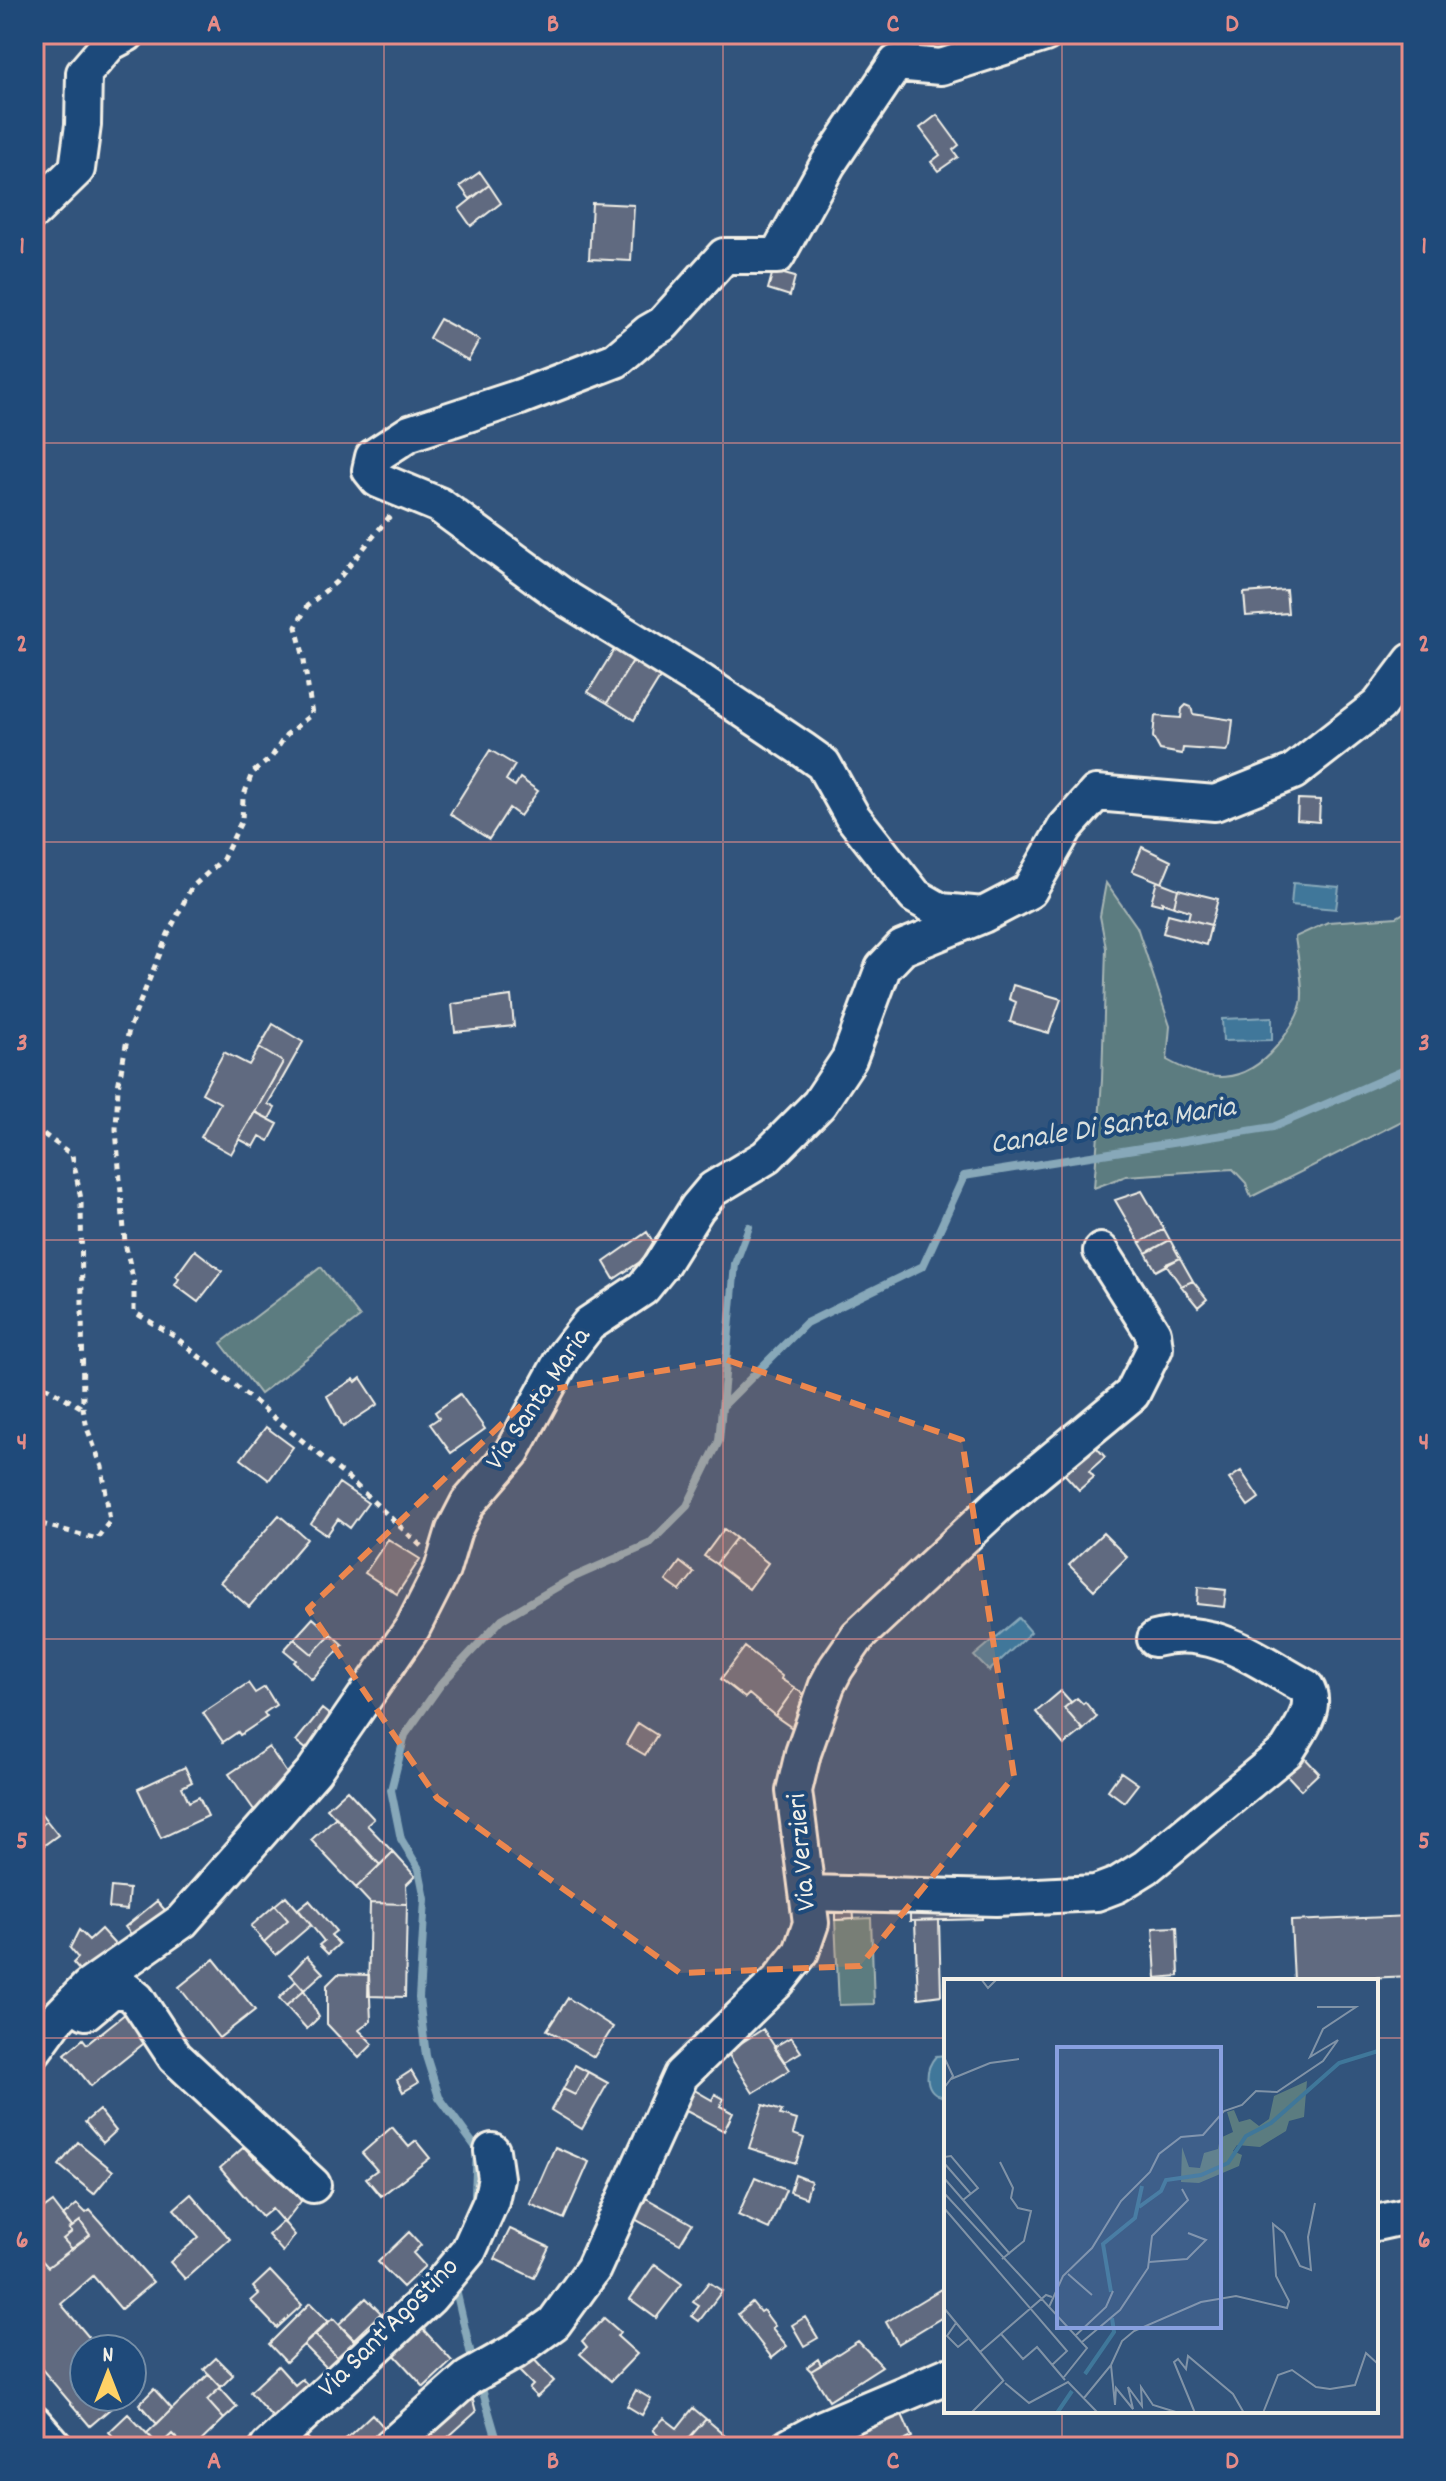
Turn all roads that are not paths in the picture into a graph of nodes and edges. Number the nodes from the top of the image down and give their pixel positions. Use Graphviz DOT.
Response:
graph roads {
  1 [pos="127,34"];
  2 [pos="1045,34"];
  3 [pos="34,211"];
  4 [pos="1412,661"];
  5 [pos="983,915"];
  6 [pos="1101,1251"];
  7 [pos="1155,1639"];
  8 [pos="809,1893"];
  9 [pos="55,2021"];
  10 [pos="34,2050"];
  11 [pos="492,2151"];
  12 [pos="313,2185"];
  13 [pos="1412,2215"];
  14 [pos="1378,2223"];
  15 [pos="944,2377"];
  16 [pos="34,2423"];
  17 [pos="55,2447"];
  18 [pos="268,2447"];
  19 [pos="390,2447"];
  20 [pos="788,2447"];
  1 -- 3 [label="street"];
  2 -- 5 [label="street"];
  4 -- 5 [label="street, Via Santa Maria"];
  5 -- 9 [label="street, Via Santa Maria"];
  6 -- 8 [label="street, Via Verzieri"];
  7 -- 8 [label="street"];
  8 -- 19 [label="street, Via Verzieri"];
  9 -- 10 [label="street, Via Santa Maria"];
  9 -- 12 [label="street"];
  11 -- 18 [label="street, Via Sant'Agostino"];
  13 -- 14 [label="street"];
  15 -- 20 [label="street"];
  16 -- 17 [label="street"];
}
